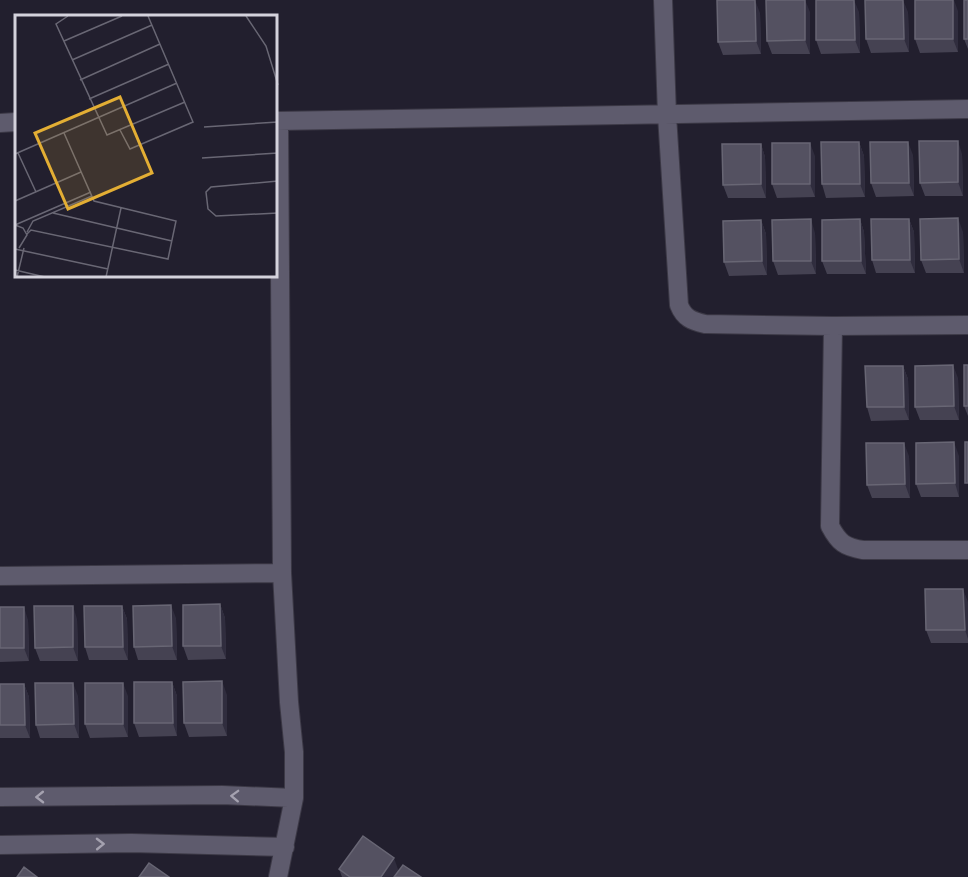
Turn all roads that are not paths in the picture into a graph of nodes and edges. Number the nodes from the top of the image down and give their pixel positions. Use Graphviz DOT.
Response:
graph roads {
  1 [pos="663,0"];
  2 [pos="968,109"];
  3 [pos="667,115"];
  4 [pos="278,121"];
  5 [pos="968,325"];
  6 [pos="832,326"];
  7 [pos="968,550"];
  8 [pos="282,573"];
  9 [pos="0,576"];
  10 [pos="0,797"];
  11 [pos="294,798"];
  12 [pos="0,845"];
  13 [pos="285,846"];
  14 [pos="278,877"];
  1 -- 3 [label="street"];
  2 -- 3 [label="street"];
  3 -- 4 [label="street"];
  3 -- 6 [label="street"];
  4 -- 8 [label="street"];
  5 -- 6 [label="street"];
  6 -- 7 [label="street"];
  8 -- 9 [label="street"];
  8 -- 11 [label="street"];
  11 -- 10 [label="street, one-way"];
  11 -- 13 [label="street"];
  12 -- 13 [label="street, one-way"];
  13 -- 14 [label="street"];
}
